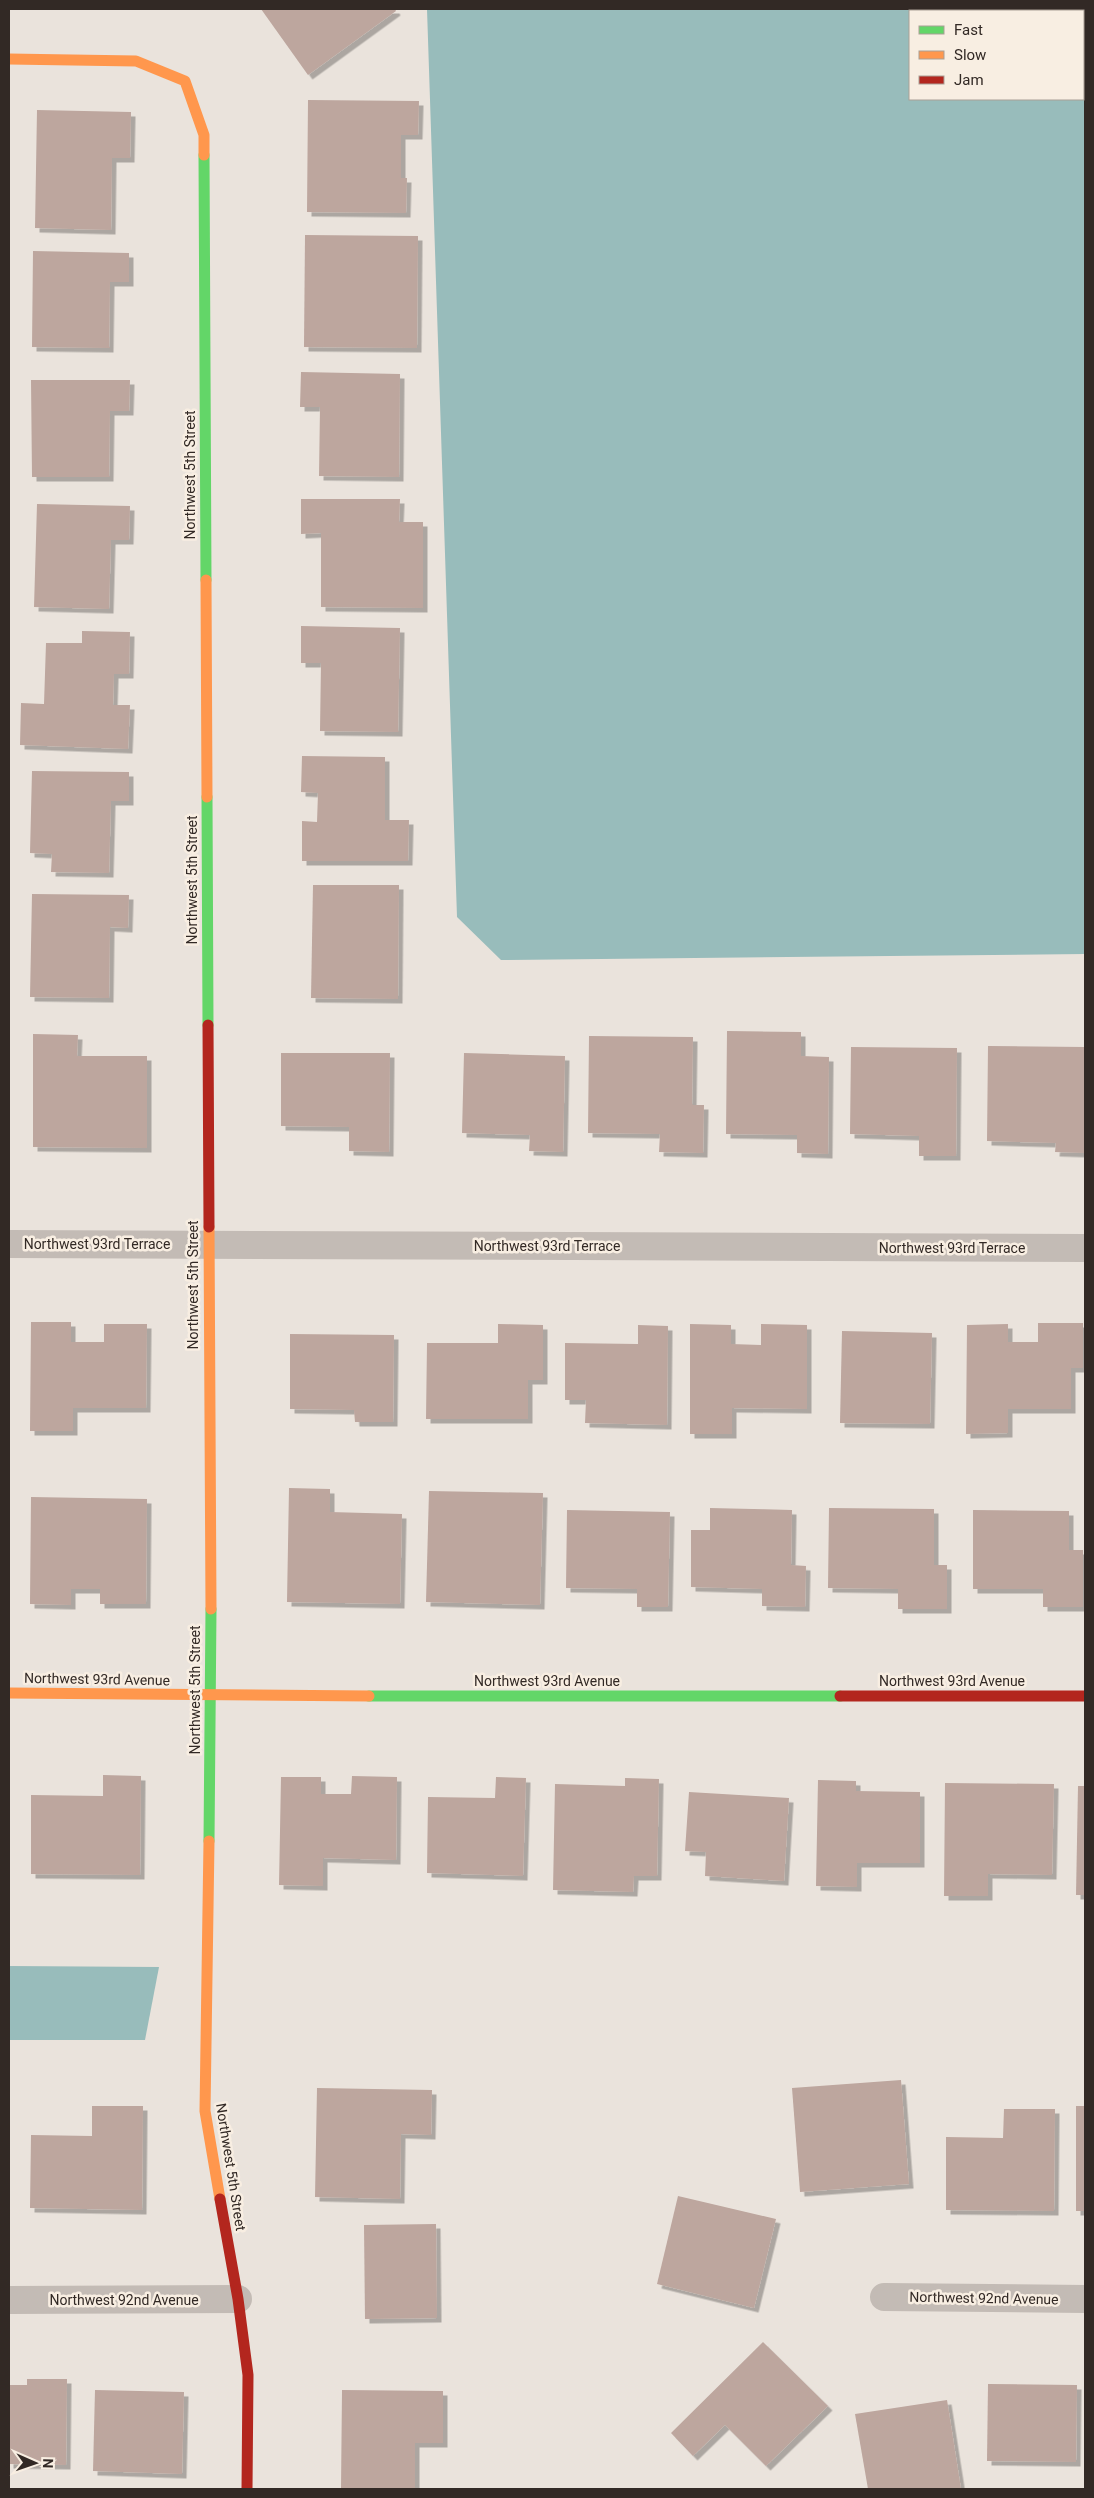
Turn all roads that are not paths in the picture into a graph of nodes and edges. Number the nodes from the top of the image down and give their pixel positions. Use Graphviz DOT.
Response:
graph roads {
  1 [pos="9,59"];
  2 [pos="9,1244"];
  3 [pos="208,1245"];
  4 [pos="1085,1248"];
  5 [pos="9,1693"];
  6 [pos="211,1696"];
  7 [pos="1085,1696"];
  8 [pos="884,2297"];
  9 [pos="238,2299"];
  10 [pos="1085,2299"];
  11 [pos="9,2300"];
  12 [pos="247,2489"];
  1 -- 3 [label="street, Northwest 5th Street"];
  2 -- 3 [label="street, Northwest 93rd Terrace"];
  3 -- 4 [label="street, Northwest 93rd Terrace"];
  3 -- 6 [label="street, Northwest 5th Street"];
  5 -- 6 [label="street, Northwest 93rd Avenue"];
  6 -- 7 [label="street, Northwest 93rd Avenue"];
  6 -- 9 [label="street, Northwest 5th Street"];
  8 -- 10 [label="street, Northwest 92nd Avenue"];
  9 -- 11 [label="street, Northwest 92nd Avenue"];
  9 -- 12 [label="street, Northwest 5th Street"];
}
